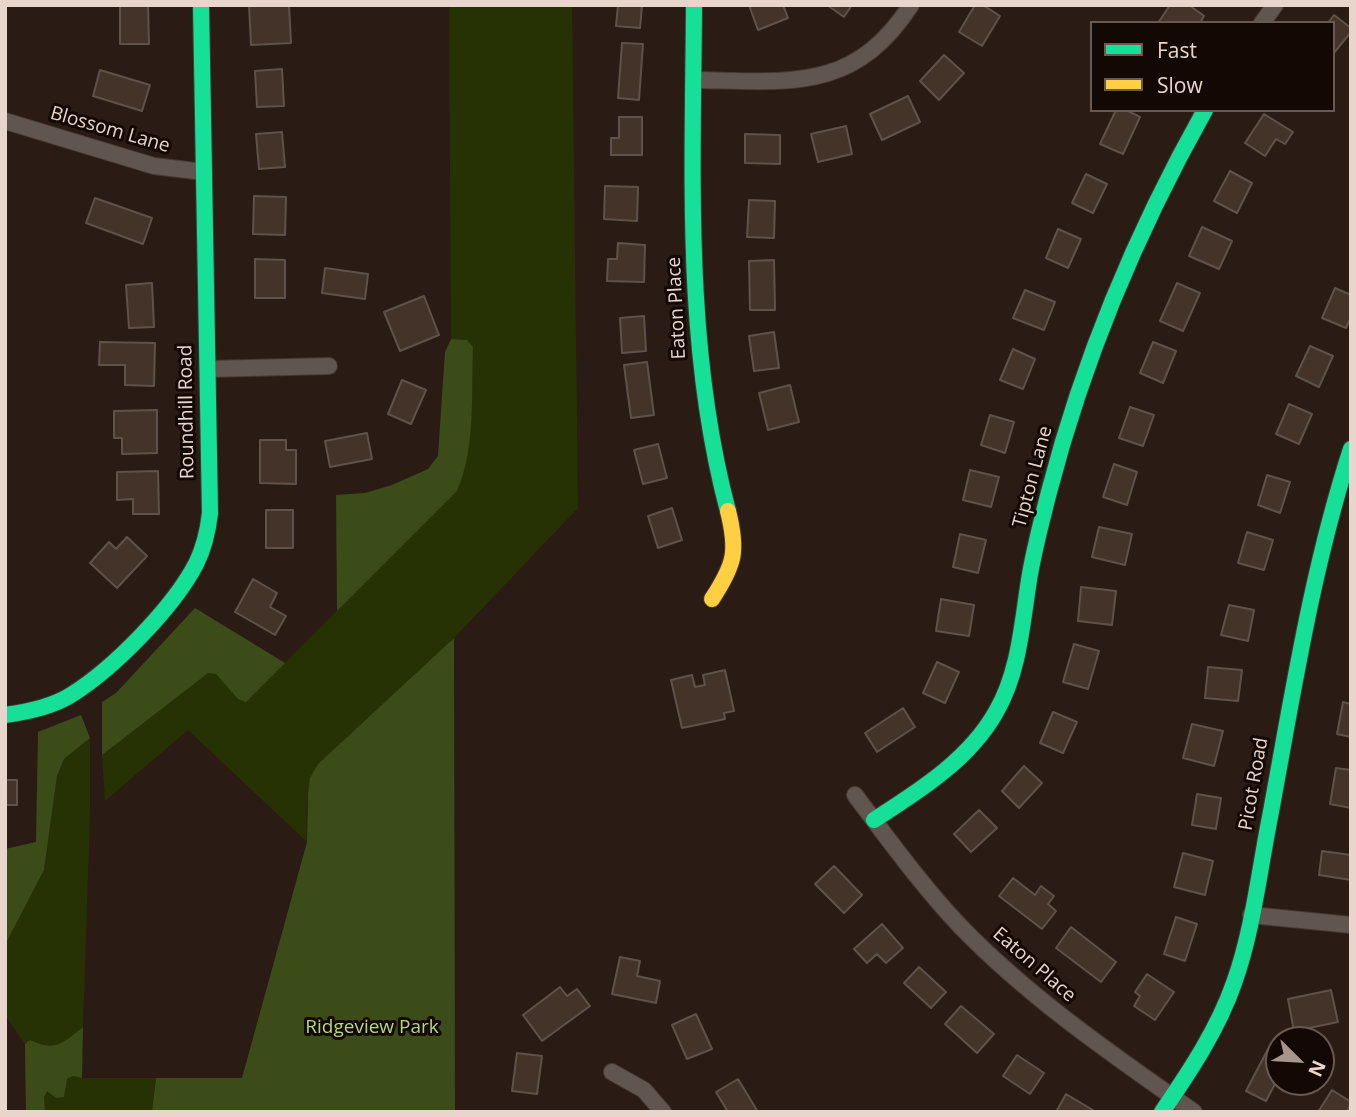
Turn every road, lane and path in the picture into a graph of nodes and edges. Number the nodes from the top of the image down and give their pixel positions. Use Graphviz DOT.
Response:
graph roads {
  1 [pos="201,5"];
  2 [pos="694,5"];
  3 [pos="911,5"];
  4 [pos="1275,5"];
  5 [pos="1263,21"];
  6 [pos="694,80"];
  7 [pos="1204,112"];
  8 [pos="5,121"];
  9 [pos="204,172"];
  10 [pos="329,366"];
  11 [pos="208,369"];
  12 [pos="1351,449"];
  13 [pos="712,599"];
  14 [pos="5,715"];
  15 [pos="855,795"];
  16 [pos="874,820"];
  17 [pos="1251,915"];
  18 [pos="1351,925"];
  19 [pos="612,1072"];
  20 [pos="1172,1097"];
  21 [pos="663,1112"];
  22 [pos="1162,1112"];
  23 [pos="1194,1112"];
  1 -- 9 [label="street, Roundhill Road"];
  2 -- 6 [label="street, Eaton Place"];
  3 -- 6 [label="street"];
  4 -- 5 [label="street"];
  6 -- 13 [label="street, Eaton Place"];
  7 -- 16 [label="street, Tipton Lane"];
  8 -- 9 [label="street, Blossom Lane"];
  9 -- 11 [label="street, Roundhill Road"];
  10 -- 11 [label="street"];
  11 -- 14 [label="street, Roundhill Road"];
  12 -- 17 [label="street, Picot Road"];
  15 -- 16 [label="street, Eaton Place"];
  16 -- 20 [label="street, Eaton Place"];
  17 -- 18 [label="street"];
  17 -- 20 [label="street, Picot Road"];
  19 -- 21 [label="street"];
  20 -- 22 [label="street, Picot Road"];
  20 -- 23 [label="street, Eaton Place"];
}
